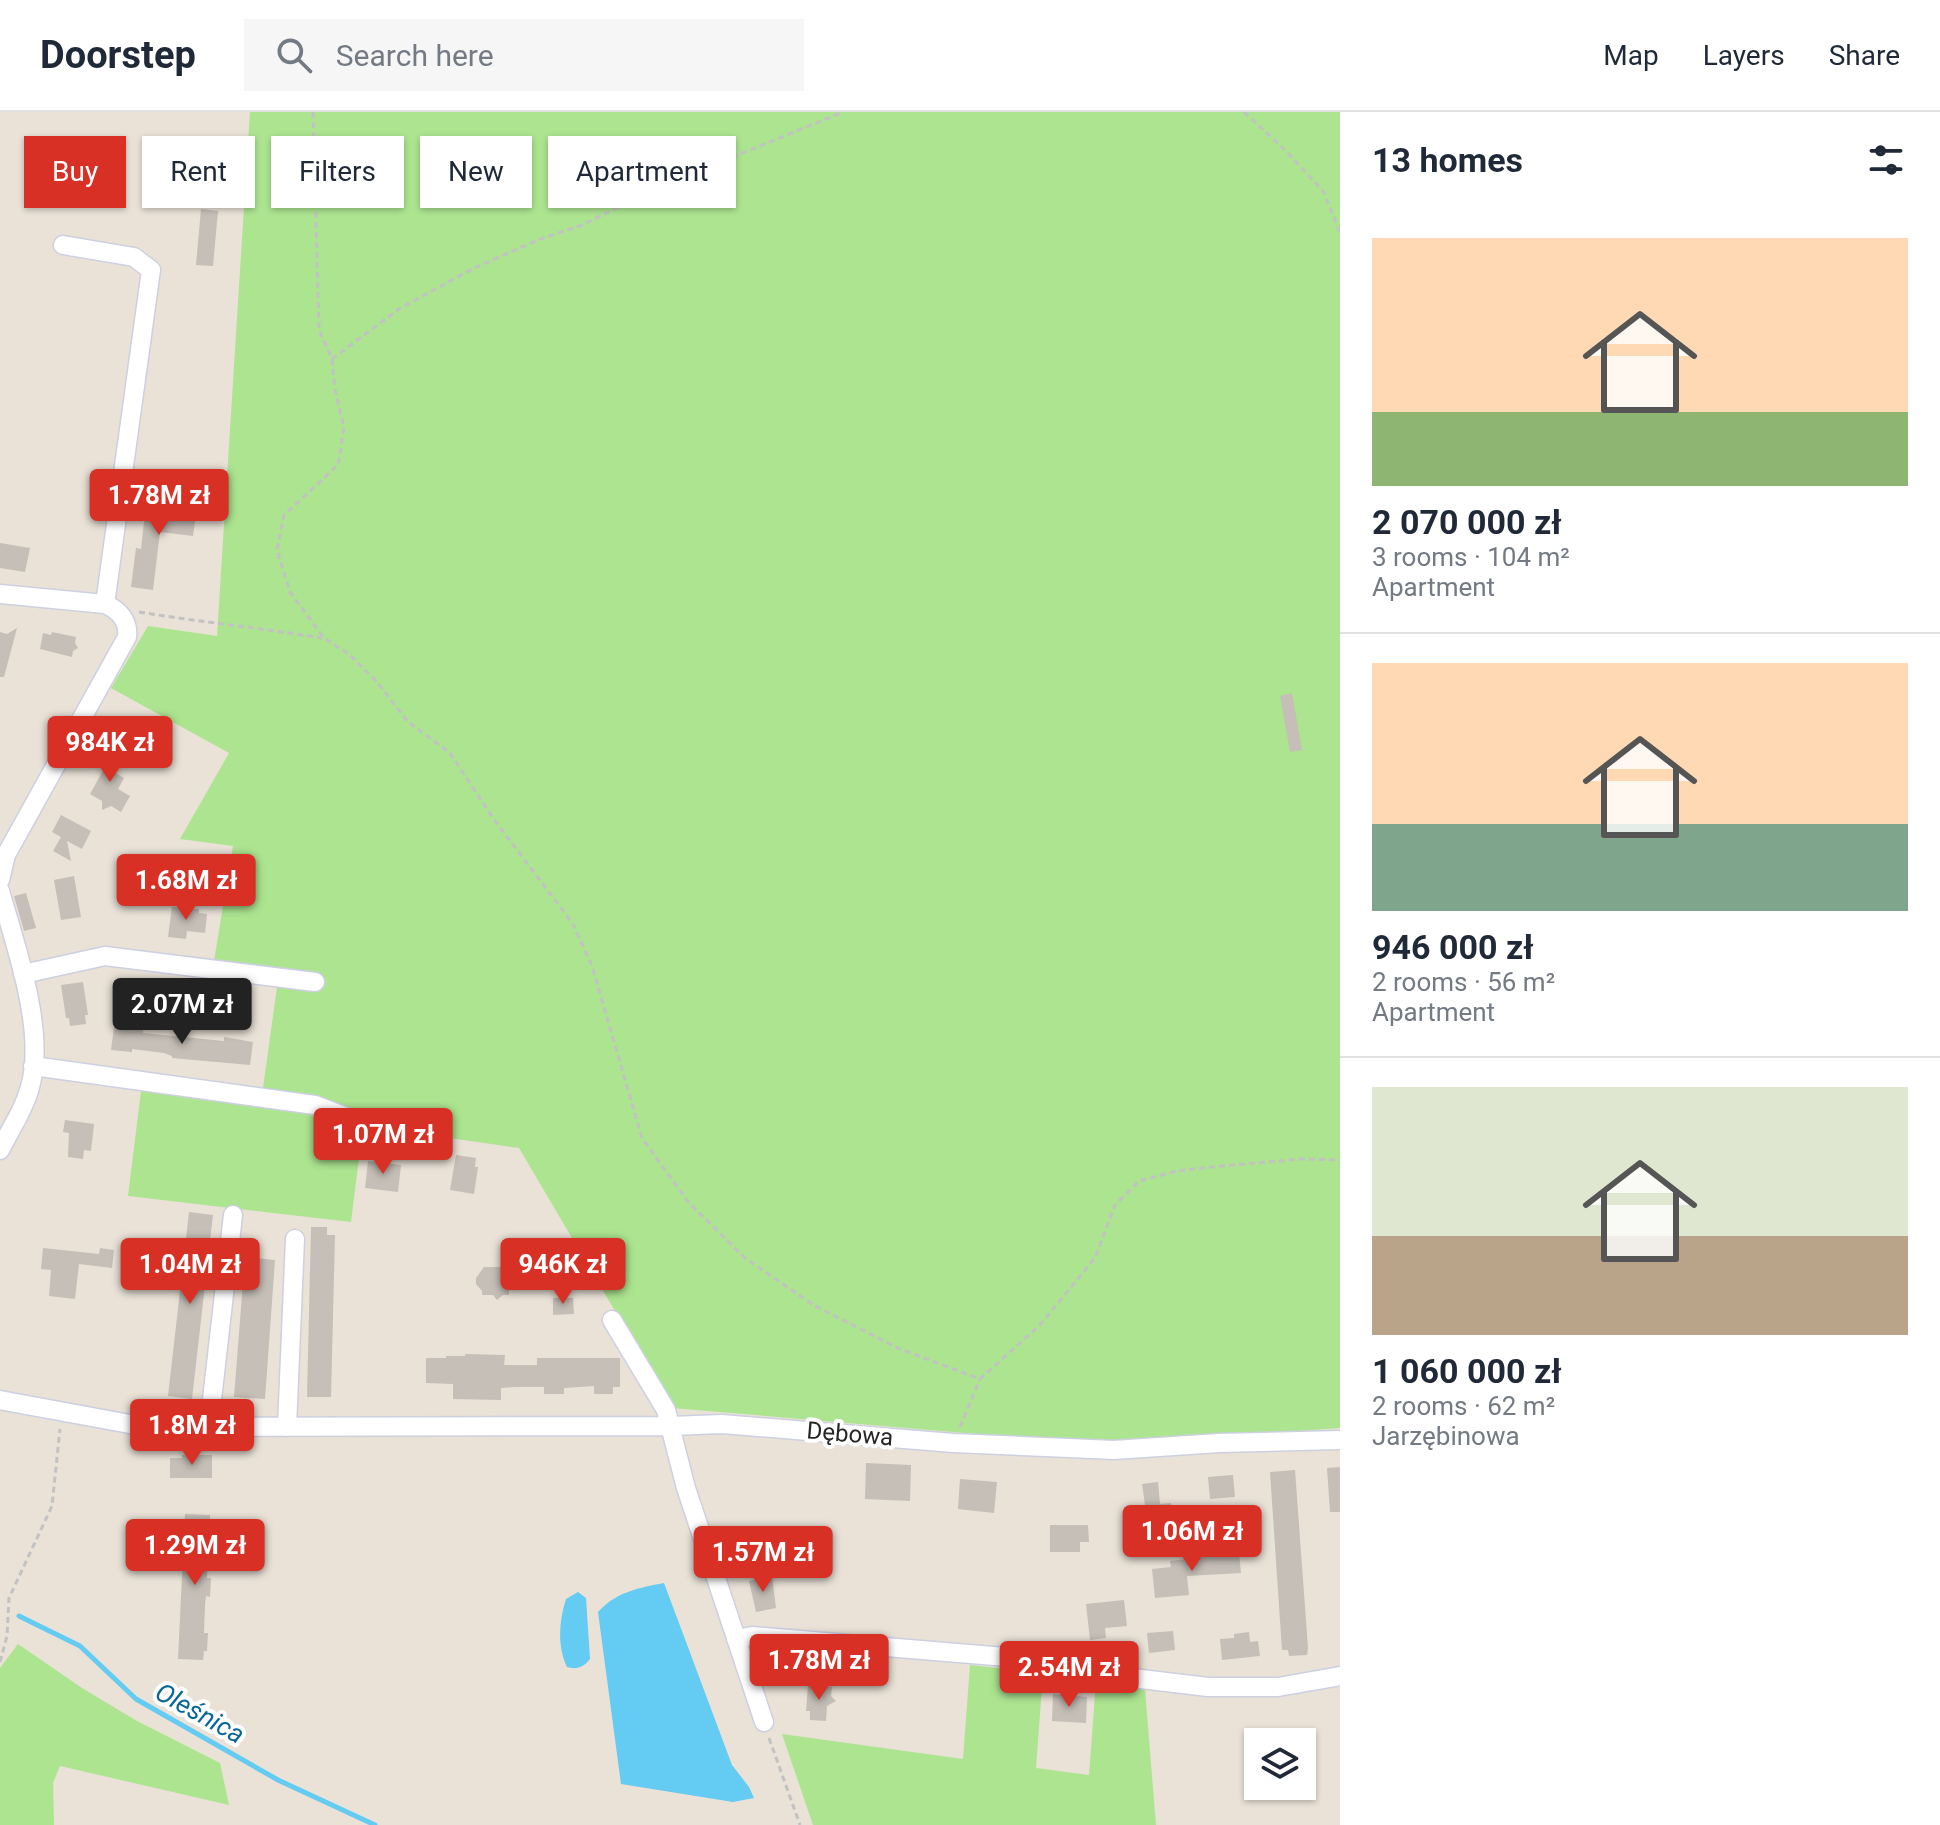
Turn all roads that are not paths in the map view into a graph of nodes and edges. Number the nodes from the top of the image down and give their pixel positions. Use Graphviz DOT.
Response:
graph roads {
  1 [pos="63,245"];
  2 [pos="0,594"];
  3 [pos="112,609"];
  4 [pos="0,880"];
  5 [pos="0,891"];
  6 [pos="23,974"];
  7 [pos="315,982"];
  8 [pos="33,1066"];
  9 [pos="418,1141"];
  10 [pos="0,1150"];
  11 [pos="233,1215"];
  12 [pos="295,1239"];
  13 [pos="612,1320"];
  14 [pos="0,1400"];
  15 [pos="209,1426"];
  16 [pos="670,1426"];
  17 [pos="287,1427"];
  18 [pos="1340,1440"];
  19 [pos="736,1639"];
  20 [pos="1340,1676"];
  21 [pos="764,1722"];
  1 -- 3 [label="street"];
  2 -- 3 [label="street"];
  3 -- 4 [label="street"];
  5 -- 6 [label="street"];
  6 -- 7 [label="street"];
  6 -- 8 [label="street"];
  8 -- 9 [label="street"];
  8 -- 10 [label="street"];
  11 -- 15 [label="street"];
  12 -- 17 [label="street"];
  13 -- 16 [label="street"];
  14 -- 15 [label="street, Dębowa"];
  15 -- 17 [label="street, Dębowa"];
  16 -- 17 [label="street, Dębowa"];
  16 -- 18 [label="street, Dębowa"];
  16 -- 19 [label="street"];
  19 -- 20 [label="street"];
  19 -- 21 [label="street"];
}
